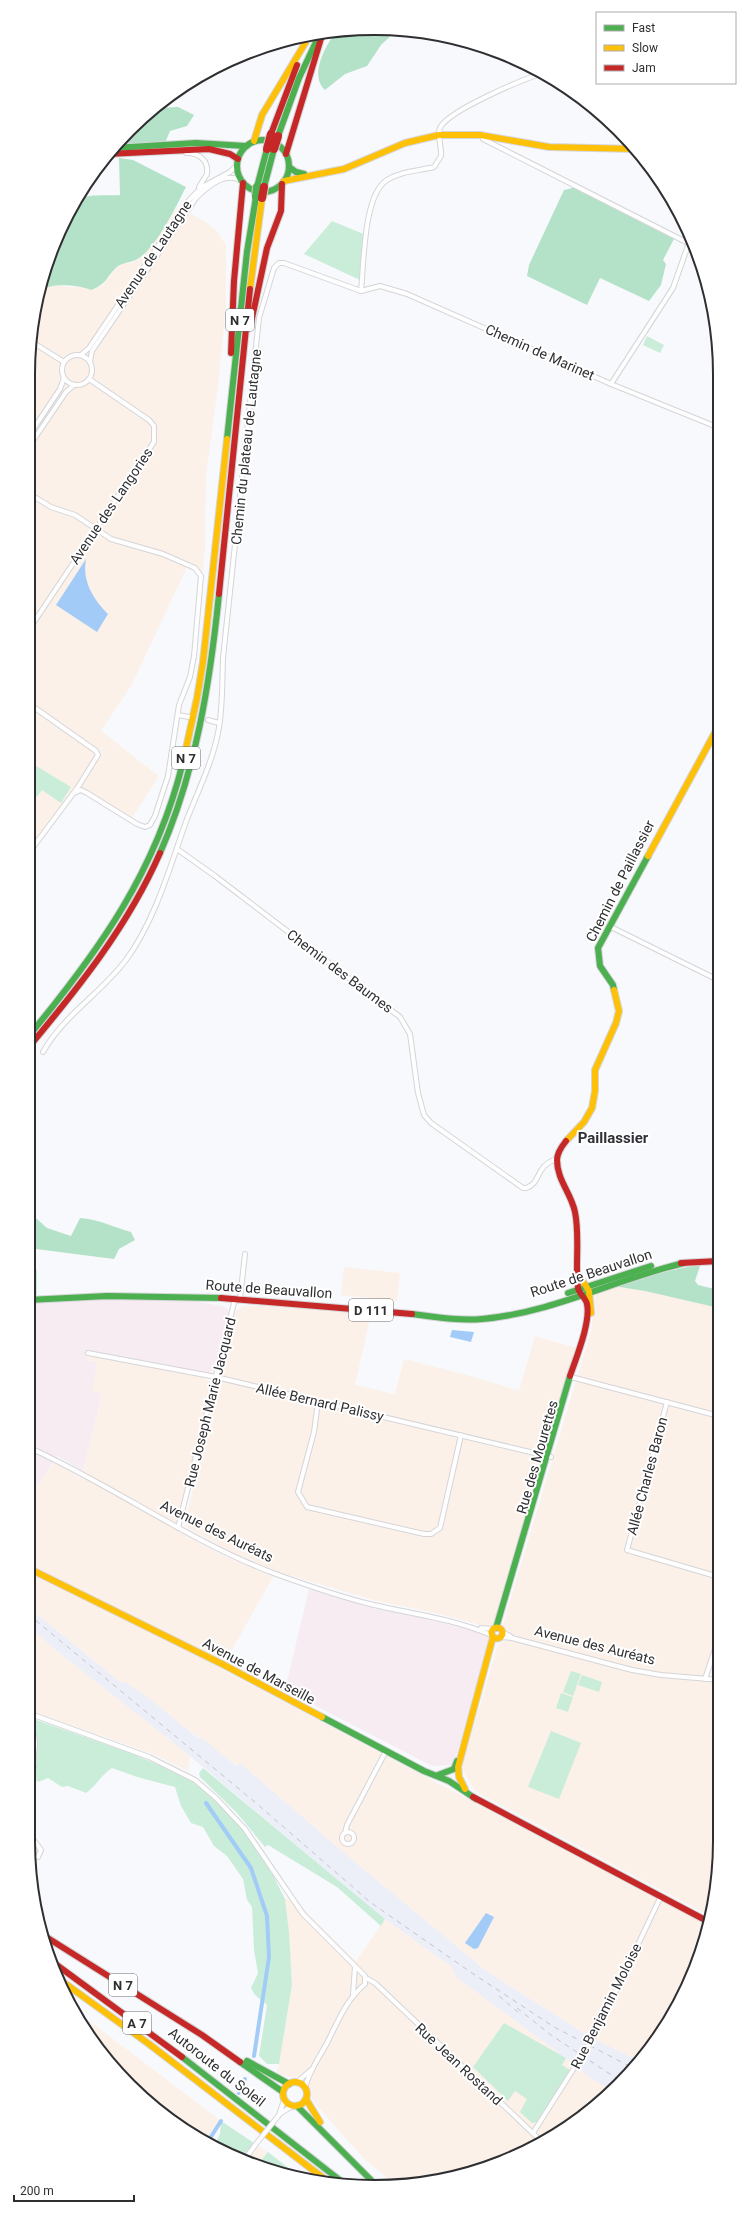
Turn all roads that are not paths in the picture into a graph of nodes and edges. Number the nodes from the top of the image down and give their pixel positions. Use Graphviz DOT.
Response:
graph roads {
  1 [pos="317,40"];
  2 [pos="319,40"];
  3 [pos="307,42"];
  4 [pos="308,42"];
  5 [pos="535,76"];
  6 [pos="274,135"];
  7 [pos="439,135"];
  8 [pos="482,135"];
  9 [pos="254,142"];
  10 [pos="246,146"];
  11 [pos="121,148"];
  12 [pos="628,149"];
  13 [pos="165,153"];
  14 [pos="116,154"];
  15 [pos="286,154"];
  16 [pos="237,162"];
  17 [pos="289,167"];
  18 [pos="308,175"];
  19 [pos="241,181"];
  20 [pos="282,184"];
  21 [pos="259,197"];
  22 [pos="189,200"];
  23 [pos="686,242"];
  24 [pos="687,245"];
  25 [pos="361,291"];
  26 [pos="37,345"];
  27 [pos="81,355"];
  28 [pos="64,362"];
  29 [pos="90,362"];
  30 [pos="64,378"];
  31 [pos="90,379"];
  32 [pos="240,383"];
  33 [pos="611,384"];
  34 [pos="74,385"];
  35 [pos="35,424"];
  36 [pos="713,425"];
  37 [pos="37,436"];
  38 [pos="35,439"];
  39 [pos="227,444"];
  40 [pos="35,497"];
  41 [pos="96,529"];
  42 [pos="35,620"];
  43 [pos="35,708"];
  44 [pos="178,715"];
  45 [pos="189,717"];
  46 [pos="208,720"];
  47 [pos="219,723"];
  48 [pos="713,736"];
  49 [pos="74,793"];
  50 [pos="35,845"];
  51 [pos="177,850"];
  52 [pos="609,926"];
  53 [pos="713,978"];
  54 [pos="35,1028"];
  55 [pos="35,1039"];
  56 [pos="43,1052"];
  57 [pos="557,1159"];
  58 [pos="245,1254"];
  59 [pos="713,1261"];
  60 [pos="583,1291"];
  61 [pos="237,1299"];
  62 [pos="35,1300"];
  63 [pos="88,1354"];
  64 [pos="573,1377"];
  65 [pos="216,1378"];
  66 [pos="318,1402"];
  67 [pos="667,1402"];
  68 [pos="713,1414"];
  69 [pos="461,1435"];
  70 [pos="35,1450"];
  71 [pos="550,1456"];
  72 [pos="178,1528"];
  73 [pos="35,1572"];
  74 [pos="713,1575"];
  75 [pos="497,1633"];
  76 [pos="713,1655"];
  77 [pos="705,1679"];
  78 [pos="713,1680"];
  79 [pos="35,1716"];
  80 [pos="386,1751"];
  81 [pos="424,1771"];
  82 [pos="456,1771"];
  83 [pos="438,1775"];
  84 [pos="450,1784"];
  85 [pos="469,1793"];
  86 [pos="476,1799"];
  87 [pos="345,1833"];
  88 [pos="35,1842"];
  89 [pos="36,1857"];
  90 [pos="661,1896"];
  91 [pos="703,1919"];
  92 [pos="50,1939"];
  93 [pos="355,1966"];
  94 [pos="59,1967"];
  95 [pos="362,1974"];
  96 [pos="355,1976"];
  97 [pos="366,1978"];
  98 [pos="354,1983"];
  99 [pos="67,1985"];
  100 [pos="362,1986"];
  101 [pos="379,1986"];
  102 [pos="352,1997"];
  103 [pos="202,2035"];
  104 [pos="311,2070"];
  105 [pos="292,2083"];
  106 [pos="305,2088"];
  107 [pos="284,2096"];
  108 [pos="306,2100"];
  109 [pos="294,2106"];
  110 [pos="279,2115"];
  111 [pos="533,2133"];
  112 [pos="538,2138"];
  113 [pos="335,2141"];
  114 [pos="247,2155"];
  115 [pos="320,2175"];
  116 [pos="337,2178"];
  117 [pos="371,2180"];
  1 -- 6 [label="main road, N 7"];
  2 -- 15 [label="main road"];
  3 -- 9 [label="main road"];
  4 -- 6 [label="main road, N 7"];
  5 -- 7 [label="street"];
  6 -- 21 [label="main road, N 7, bridge"];
  7 -- 8 [label="main road"];
  7 -- 18 [label="main road"];
  7 -- 25 [label="street"];
  8 -- 12 [label="main road"];
  8 -- 23 [label="street"];
  9 -- 10 [label="main road"];
  9 -- 15 [label="main road"];
  10 -- 11 [label="main road"];
  10 -- 16 [label="main road"];
  13 -- 14 [label="main road"];
  13 -- 16 [label="main road"];
  13 -- 22 [label="street"];
  15 -- 17 [label="main road"];
  16 -- 19 [label="main road"];
  16 -- 22 [label="street, Avenue de Lautagne"];
  17 -- 18 [label="main road"];
  17 -- 20 [label="main road"];
  18 -- 20 [label="main road"];
  19 -- 20 [label="main road"];
  19 -- 29 [label="street, Avenue de Lautagne"];
  19 -- 39 [label="main road"];
  20 -- 32 [label="main road"];
  21 -- 32 [label="main road, N 7"];
  21 -- 39 [label="main road, N 7"];
  22 -- 27 [label="street, Avenue de Lautagne"];
  24 -- 33 [label="street"];
  25 -- 33 [label="street, Chemin de Marinet"];
  25 -- 47 [label="street, Chemin du plateau de Lautagne"];
  26 -- 28 [label="street"];
  27 -- 28 [label="street"];
  27 -- 29 [label="street"];
  28 -- 30 [label="street"];
  29 -- 31 [label="street"];
  30 -- 34 [label="street"];
  30 -- 35 [label="street"];
  31 -- 34 [label="street"];
  31 -- 41 [label="street, Avenue des Langories"];
  32 -- 55 [label="main road, N 7"];
  33 -- 36 [label="street, Chemin de Marinet"];
  34 -- 37 [label="street"];
  37 -- 38 [label="street"];
  39 -- 54 [label="main road, N 7"];
  40 -- 41 [label="street"];
  41 -- 42 [label="street, Avenue des Langories"];
  41 -- 44 [label="street"];
  43 -- 49 [label="street"];
  44 -- 45 [label="street"];
  44 -- 49 [label="street"];
  46 -- 47 [label="street"];
  47 -- 51 [label="street"];
  48 -- 52 [label="main road, Chemin de Paillassier"];
  49 -- 50 [label="street"];
  51 -- 56 [label="street"];
  51 -- 57 [label="street, Chemin des Baumes"];
  52 -- 53 [label="street"];
  52 -- 57 [label="main road, Chemin de Paillassier"];
  57 -- 60 [label="main road"];
  58 -- 61 [label="street, Rue Joseph Marie Jacquard"];
  59 -- 60 [label="main road, Route de Beauvallon / D 111"];
  60 -- 61 [label="main road, Route de Beauvallon / D 111"];
  60 -- 64 [label="main road, Rue des Mourettes"];
  61 -- 62 [label="main road, Route de Beauvallon / D 111"];
  61 -- 65 [label="street, Rue Joseph Marie Jacquard"];
  63 -- 65 [label="street, Allée Bernard Palissy"];
  64 -- 67 [label="street"];
  64 -- 71 [label="main road, Rue des Mourettes"];
  65 -- 66 [label="street, Allée Bernard Palissy"];
  65 -- 72 [label="street, Rue Joseph Marie Jacquard"];
  66 -- 69 [label="street, Allée Bernard Palissy"];
  66 -- 69 [label="street"];
  67 -- 68 [label="street"];
  67 -- 74 [label="street, Allée Charles Baron"];
  69 -- 71 [label="street, Allée Bernard Palissy"];
  70 -- 72 [label="street, Avenue des Auréats"];
  71 -- 75 [label="main road, Rue des Mourettes"];
  72 -- 75 [label="street, Avenue des Auréats"];
  73 -- 80 [label="main road, Avenue de Marseille"];
  75 -- 77 [label="street, Avenue des Auréats"];
  75 -- 82 [label="main road, Rue des Mourettes"];
  76 -- 77 [label="street"];
  77 -- 78 [label="street, Avenue des Auréats"];
  79 -- 93 [label="street"];
  80 -- 81 [label="main road, Avenue de Marseille"];
  80 -- 87 [label="street"];
  81 -- 83 [label="main road, Avenue de Marseille"];
  81 -- 84 [label="main road"];
  82 -- 83 [label="main road"];
  82 -- 84 [label="main road, Rue des Mourettes"];
  82 -- 85 [label="main road"];
  83 -- 84 [label="main road, Avenue de Marseille"];
  84 -- 85 [label="main road, Avenue de Marseille"];
  84 -- 86 [label="main road"];
  85 -- 86 [label="main road, Avenue de Marseille"];
  86 -- 90 [label="main road"];
  88 -- 89 [label="street"];
  90 -- 91 [label="main road"];
  90 -- 111 [label="street, Rue Benjamin Moloise"];
  92 -- 103 [label="main road, N 7"];
  93 -- 95 [label="street"];
  93 -- 96 [label="street"];
  94 -- 116 [label="main road, Autoroute du Soleil / A 7"];
  95 -- 96 [label="street"];
  95 -- 97 [label="street, Rue Jean Rostand"];
  96 -- 98 [label="street"];
  97 -- 100 [label="street"];
  97 -- 101 [label="street, Rue Jean Rostand"];
  98 -- 100 [label="street"];
  98 -- 102 [label="street"];
  99 -- 115 [label="main road, Autoroute du Soleil / A 7"];
  100 -- 101 [label="street"];
  100 -- 102 [label="street"];
  101 -- 111 [label="street, Rue Jean Rostand"];
  102 -- 104 [label="street"];
  103 -- 105 [label="main road, N 7"];
  103 -- 107 [label="main road, N 7"];
  104 -- 105 [label="street"];
  104 -- 106 [label="street"];
  105 -- 106 [label="main road"];
  105 -- 107 [label="main road"];
  106 -- 108 [label="main road"];
  107 -- 109 [label="main road"];
  107 -- 110 [label="street"];
  108 -- 109 [label="main road"];
  108 -- 113 [label="main road"];
  109 -- 110 [label="street"];
  109 -- 113 [label="main road"];
  110 -- 114 [label="street, bridge"];
  111 -- 112 [label="street, Rue Jean Rostand"];
  113 -- 117 [label="main road"];
}
